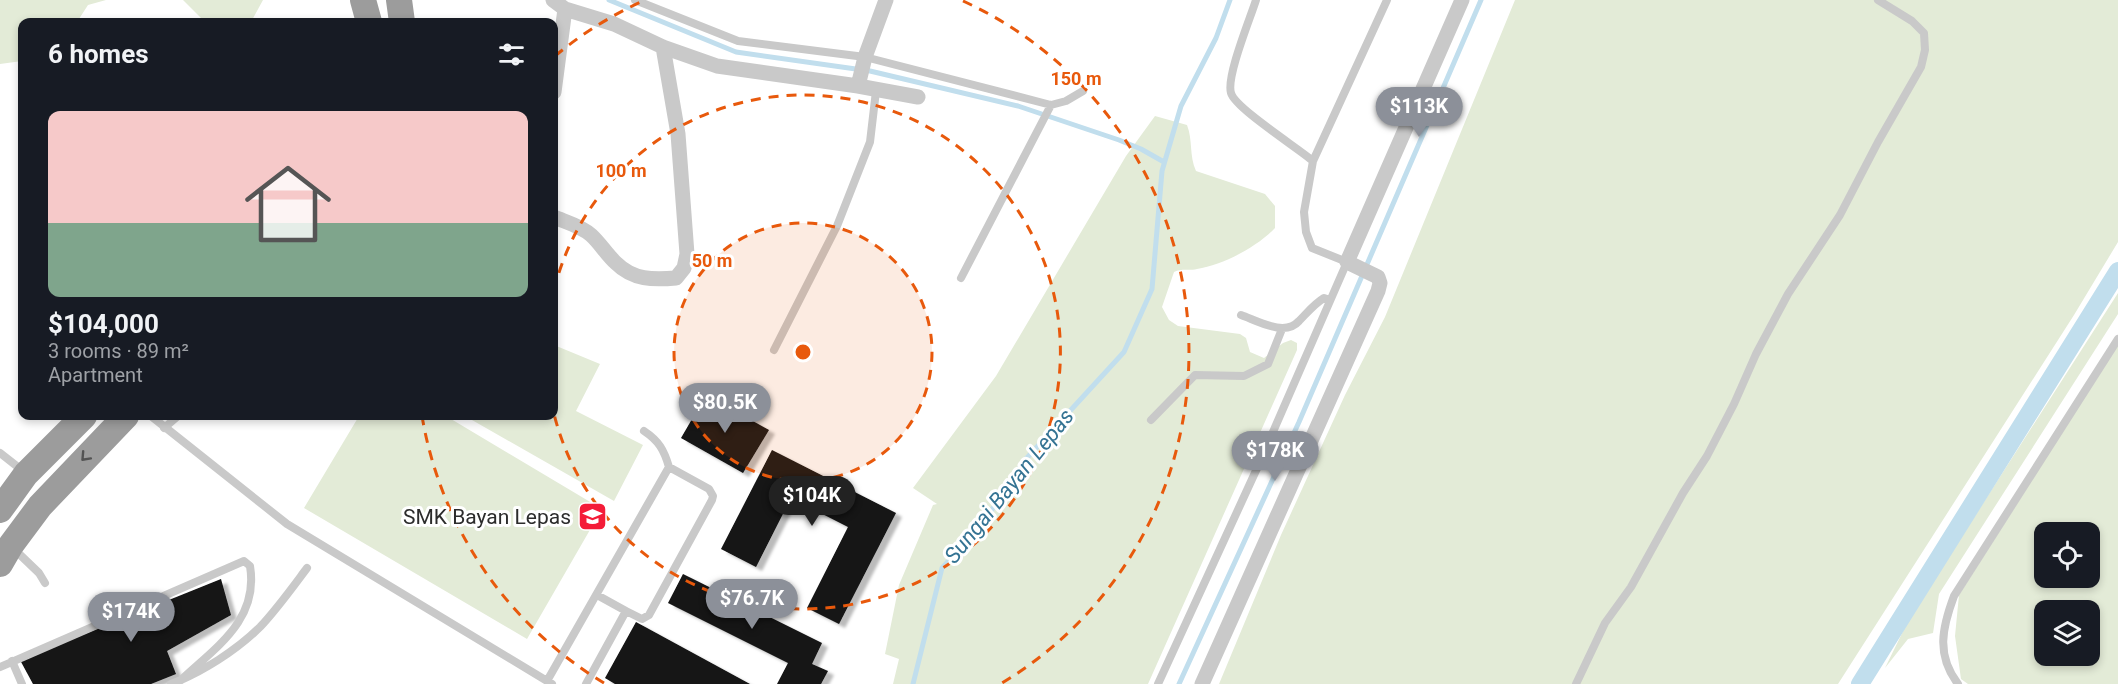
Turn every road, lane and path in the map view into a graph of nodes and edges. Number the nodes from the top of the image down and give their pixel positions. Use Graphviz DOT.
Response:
graph roads {
  1 [pos="363,0"];
  2 [pos="399,0"];
  3 [pos="635,0"];
  4 [pos="886,0"];
  5 [pos="1256,0"];
  6 [pos="1387,0"];
  7 [pos="1462,0"];
  8 [pos="1878,0"];
  9 [pos="559,4"];
  10 [pos="368,18"];
  11 [pos="401,18"];
  12 [pos="558,22"];
  13 [pos="663,48"];
  14 [pos="864,60"];
  15 [pos="858,83"];
  16 [pos="876,91"];
  17 [pos="1083,91"];
  18 [pos="918,98"];
  19 [pos="1051,105"];
  20 [pos="1313,161"];
  21 [pos="558,219"];
  22 [pos="1350,263"];
  23 [pos="961,278"];
  24 [pos="1330,300"];
  25 [pos="1241,315"];
  26 [pos="1282,329"];
  27 [pos="2118,339"];
  28 [pos="774,350"];
  29 [pos="80,420"];
  30 [pos="122,420"];
  31 [pos="155,420"];
  32 [pos="173,420"];
  33 [pos="1151,420"];
  34 [pos="164,428"];
  35 [pos="644,431"];
  36 [pos="0,453"];
  37 [pos="669,467"];
  38 [pos="26,474"];
  39 [pos="0,510"];
  40 [pos="5,555"];
  41 [pos="307,568"];
  42 [pos="45,583"];
  43 [pos="597,595"];
  44 [pos="626,611"];
  45 [pos="12,661"];
  46 [pos="0,667"];
  47 [pos="181,680"];
  48 [pos="550,683"];
  49 [pos="22,684"];
  50 [pos="171,684"];
  51 [pos="586,684"];
  52 [pos="1158,684"];
  53 [pos="1202,684"];
  54 [pos="1575,684"];
  55 [pos="1958,684"];
  1 -- 10 [label="highway"];
  2 -- 11 [label="highway"];
  3 -- 14 [label="lane"];
  4 -- 14 [label="street"];
  5 -- 20 [label="lane"];
  6 -- 20 [label="lane"];
  7 -- 22 [label="street"];
  8 -- 54 [label="lane"];
  9 -- 12 [label="street"];
  9 -- 13 [label="street"];
  13 -- 15 [label="street"];
  13 -- 21 [label="street"];
  14 -- 15 [label="street"];
  14 -- 19 [label="lane"];
  15 -- 16 [label="street"];
  16 -- 18 [label="street"];
  16 -- 28 [label="lane"];
  17 -- 19 [label="lane"];
  19 -- 23 [label="lane"];
  20 -- 22 [label="lane"];
  22 -- 24 [label="lane"];
  22 -- 53 [label="street"];
  24 -- 26 [label="lane"];
  24 -- 52 [label="lane"];
  25 -- 26 [label="lane"];
  26 -- 33 [label="lane"];
  27 -- 55 [label="lane"];
  29 -- 38 [label="highway"];
  30 -- 40 [label="highway, one-way"];
  31 -- 34 [label="lane"];
  32 -- 34 [label="lane"];
  34 -- 48 [label="lane"];
  35 -- 37 [label="lane"];
  36 -- 38 [label="lane"];
  37 -- 43 [label="lane"];
  37 -- 44 [label="lane"];
  38 -- 39 [label="highway"];
  40 -- 42 [label="lane"];
  41 -- 47 [label="lane"];
  43 -- 44 [label="lane"];
  43 -- 48 [label="lane"];
  44 -- 51 [label="lane"];
  45 -- 46 [label="lane"];
  45 -- 47 [label="lane"];
  45 -- 49 [label="lane"];
  47 -- 50 [label="lane"];
}
